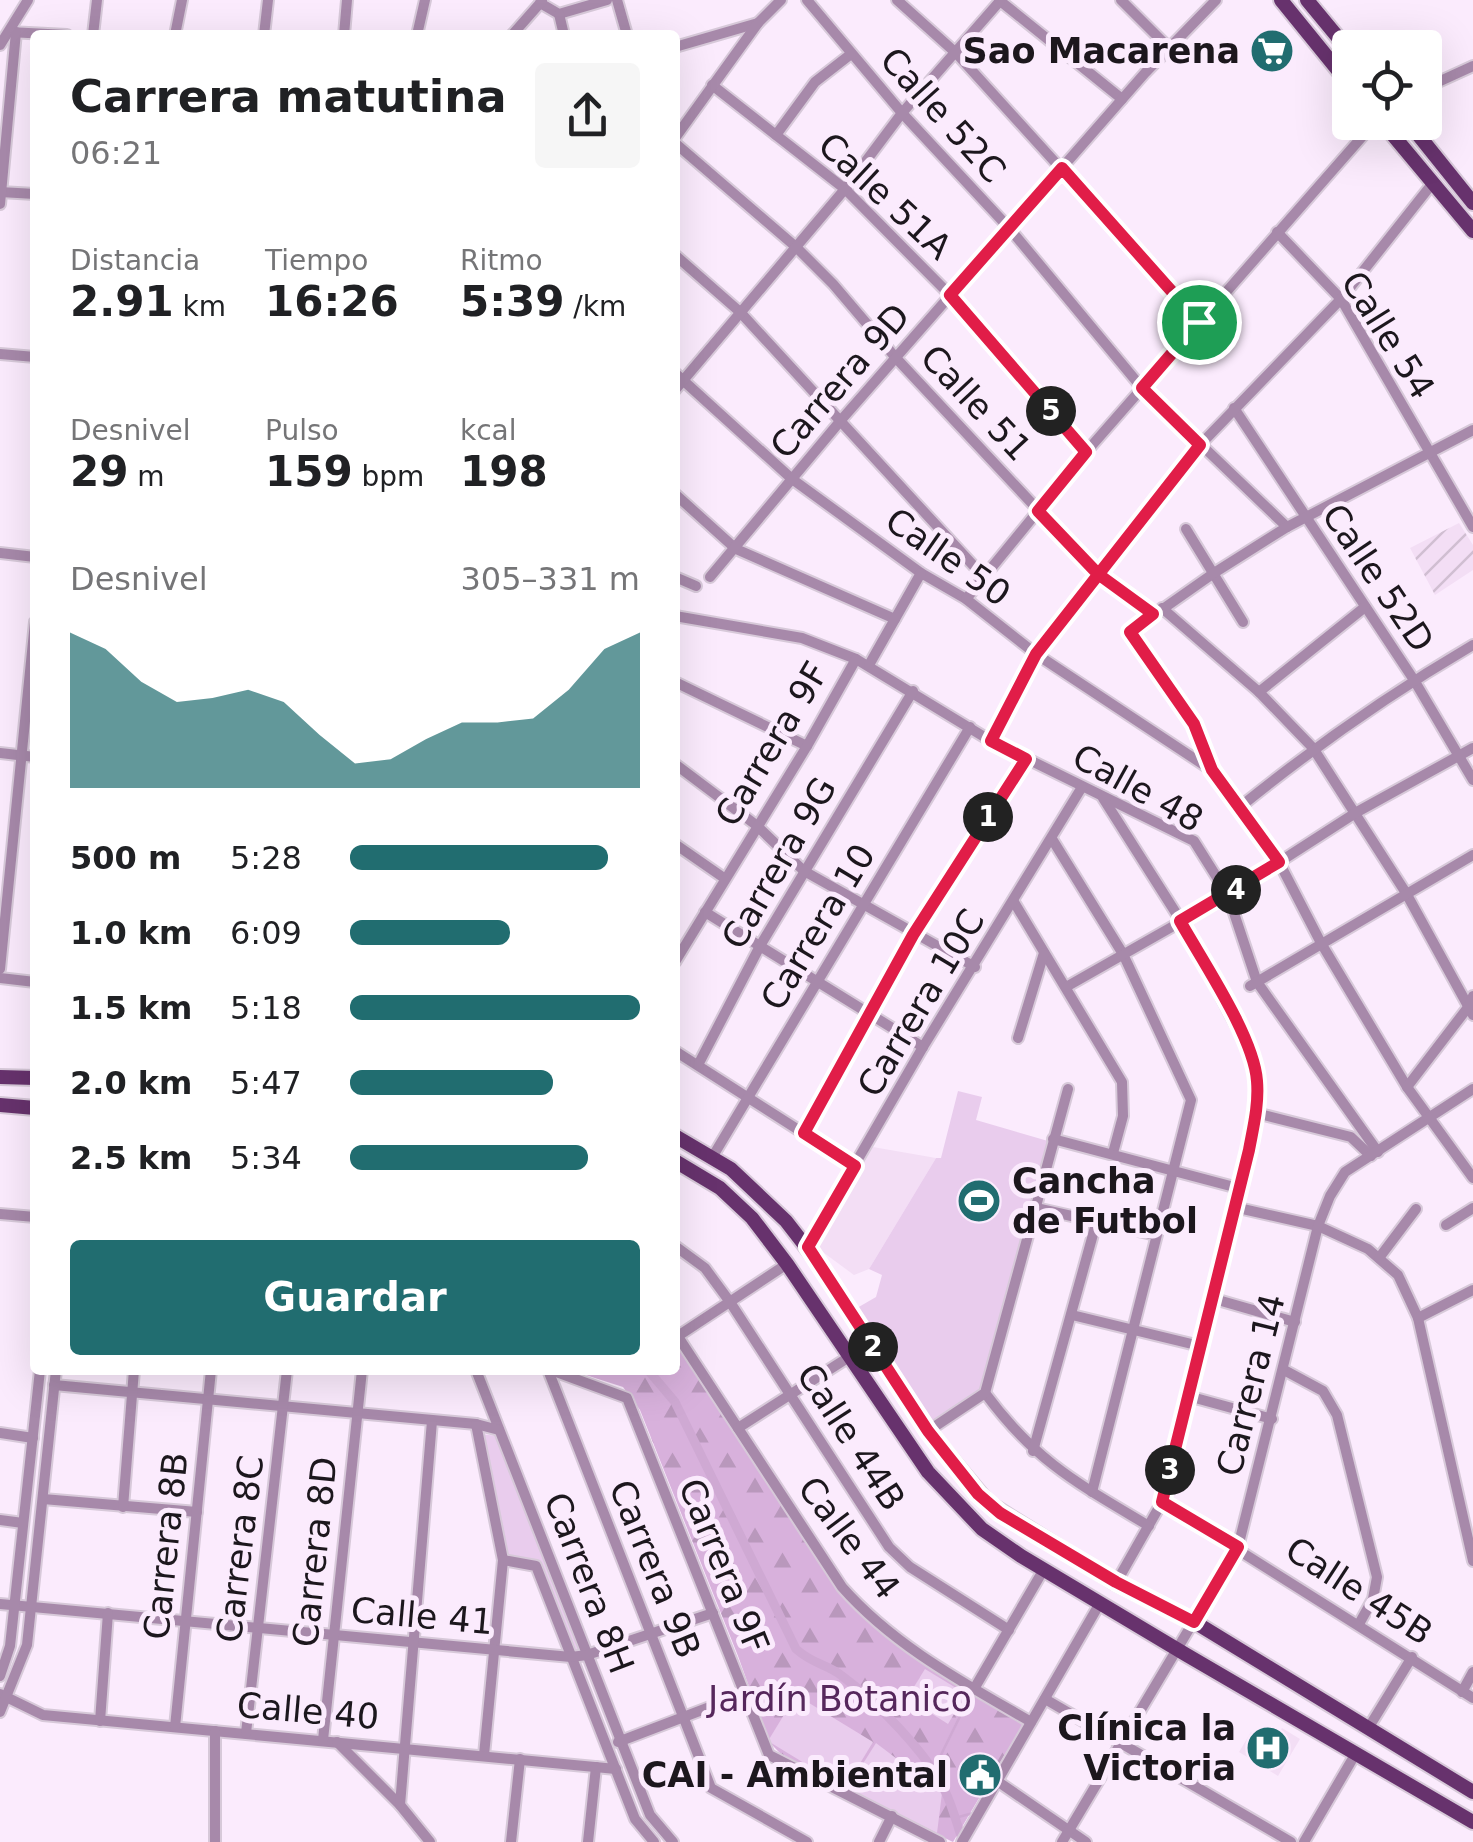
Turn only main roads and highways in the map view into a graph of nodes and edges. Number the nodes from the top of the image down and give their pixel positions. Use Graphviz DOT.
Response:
graph roads {
  1 [pos="1281,0"];
  2 [pos="1307,0"];
  3 [pos="1332,30"];
  4 [pos="1332,63"];
  5 [pos="1394,140"];
  6 [pos="1423,140"];
  7 [pos="1472,201"];
  8 [pos="1473,231"];
  9 [pos="0,1076"];
  10 [pos="30,1078"];
  11 [pos="0,1105"];
  12 [pos="30,1108"];
  13 [pos="680,1139"];
  14 [pos="680,1164"];
  15 [pos="1473,1792"];
  16 [pos="1473,1822"];
  1 -- 4 [label="main road"];
  2 -- 3 [label="main road"];
  5 -- 8 [label="main road"];
  6 -- 7 [label="main road"];
  9 -- 10 [label="main road"];
  11 -- 12 [label="main road"];
  13 -- 15 [label="main road"];
  14 -- 16 [label="main road"];
}
